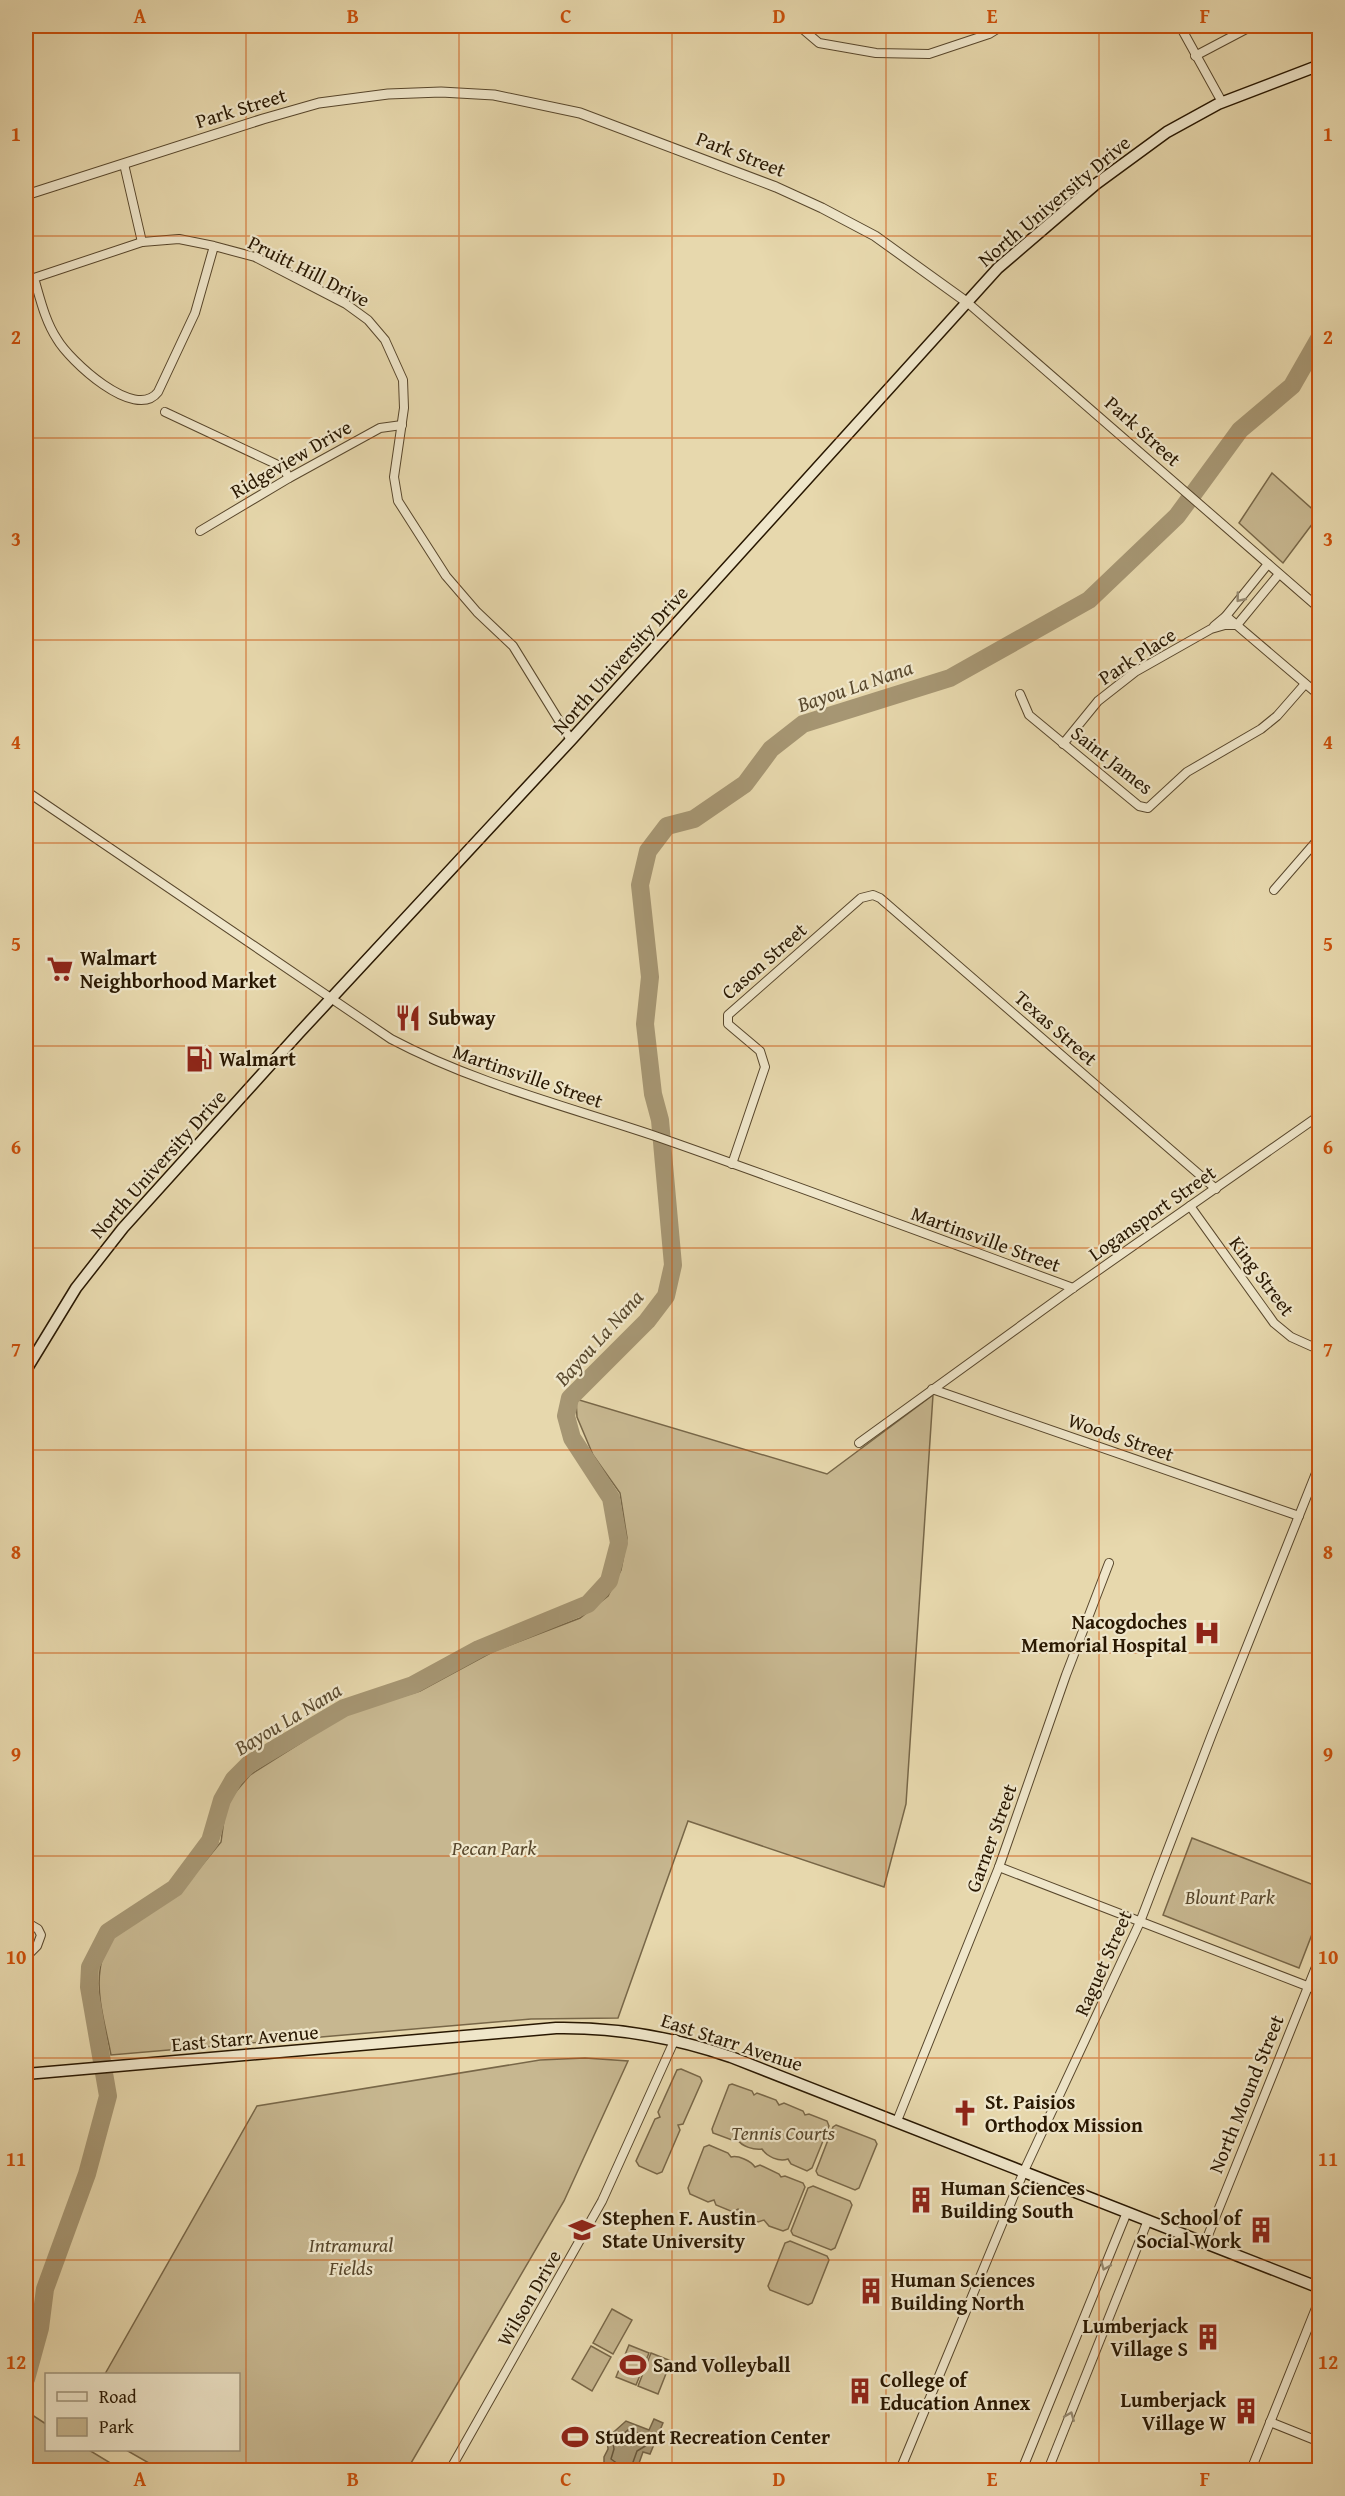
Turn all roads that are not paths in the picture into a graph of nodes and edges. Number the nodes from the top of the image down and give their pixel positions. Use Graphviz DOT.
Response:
graph roads {
  1 [pos="799,26"];
  2 [pos="1002,26"];
  3 [pos="1180,26"];
  4 [pos="1252,26"];
  5 [pos="1195,56"];
  6 [pos="1320,65"];
  7 [pos="1222,102"];
  8 [pos="124,164"];
  9 [pos="26,195"];
  10 [pos="142,242"];
  11 [pos="214,246"];
  12 [pos="968,303"];
  13 [pos="165,412"];
  14 [pos="402,425"];
  15 [pos="289,478"];
  16 [pos="200,531"];
  17 [pos="1268,564"];
  18 [pos="1279,574"];
  19 [pos="1320,609"];
  20 [pos="1226,616"];
  21 [pos="1237,625"];
  22 [pos="1211,629"];
  23 [pos="1305,684"];
  24 [pos="1020,694"];
  25 [pos="1320,696"];
  26 [pos="571,740"];
  27 [pos="1063,744"];
  28 [pos="26,790"];
  29 [pos="1320,837"];
  30 [pos="1274,890"];
  31 [pos="873,895"];
  32 [pos="331,999"];
  33 [pos="1320,1115"];
  34 [pos="732,1164"];
  35 [pos="1216,1189"];
  36 [pos="1190,1206"];
  37 [pos="1073,1288"];
  38 [pos="1320,1350"];
  39 [pos="26,1370"];
  40 [pos="932,1389"];
  41 [pos="859,1443"];
  42 [pos="1320,1463"];
  43 [pos="1299,1516"];
  44 [pos="1108,1563"];
  45 [pos="999,1867"];
  46 [pos="26,1922"];
  47 [pos="1140,1922"];
  48 [pos="26,1957"];
  49 [pos="1320,1957"];
  50 [pos="1307,1986"];
  51 [pos="1320,1991"];
  52 [pos="675,2039"];
  53 [pos="26,2074"];
  54 [pos="897,2121"];
  55 [pos="1024,2171"];
  56 [pos="1127,2212"];
  57 [pos="1148,2220"];
  58 [pos="1204,2243"];
  59 [pos="1320,2288"];
  60 [pos="1320,2298"];
  61 [pos="1270,2422"];
  62 [pos="1320,2442"];
  63 [pos="450,2470"];
  64 [pos="900,2470"];
  65 [pos="1022,2470"];
  66 [pos="1048,2470"];
  67 [pos="1251,2470"];
  1 -- 2 [label="street"];
  3 -- 5 [label="street"];
  4 -- 5 [label="street"];
  5 -- 7 [label="street"];
  6 -- 7 [label="main road, North University Drive"];
  7 -- 12 [label="main road, North University Drive"];
  8 -- 9 [label="street, Park Street"];
  8 -- 10 [label="street"];
  8 -- 12 [label="street, Park Street"];
  10 -- 11 [label="street, Pruitt Hill Drive"];
  10 -- 11 [label="street, Pruitt Hill Drive"];
  11 -- 14 [label="street, Pruitt Hill Drive"];
  12 -- 17 [label="street, Park Street"];
  12 -- 26 [label="main road, North University Drive"];
  13 -- 15 [label="street"];
  14 -- 15 [label="street, Ridgeview Drive"];
  14 -- 26 [label="street, Pruitt Hill Drive"];
  15 -- 16 [label="street, Ridgeview Drive"];
  17 -- 18 [label="street, Park Street"];
  17 -- 20 [label="street, Park Place, one-way"];
  18 -- 19 [label="street, Park Street"];
  18 -- 21 [label="street"];
  20 -- 21 [label="street"];
  20 -- 22 [label="street, Park Place"];
  21 -- 22 [label="street, Park Place"];
  21 -- 23 [label="street"];
  22 -- 27 [label="street, Park Place"];
  23 -- 25 [label="street"];
  23 -- 27 [label="street, Saint James"];
  24 -- 27 [label="street, Saint James"];
  26 -- 32 [label="main road, North University Drive"];
  28 -- 32 [label="street, Martinsville Street"];
  29 -- 30 [label="street"];
  31 -- 34 [label="street, Cason Street"];
  31 -- 35 [label="street, Texas Street"];
  32 -- 34 [label="street, Martinsville Street"];
  32 -- 39 [label="main road, North University Drive"];
  33 -- 35 [label="street, Logansport Street"];
  34 -- 37 [label="street, Martinsville Street"];
  35 -- 36 [label="street, Logansport Street"];
  36 -- 37 [label="street, Logansport Street"];
  36 -- 38 [label="street, King Street"];
  37 -- 40 [label="street, Logansport Street"];
  40 -- 41 [label="street, Logansport Street"];
  40 -- 43 [label="street, Woods Street"];
  42 -- 43 [label="street, Raguet Street"];
  43 -- 47 [label="street, Raguet Street"];
  44 -- 45 [label="street, Garner Street"];
  45 -- 47 [label="street"];
  45 -- 54 [label="street, Garner Street"];
  46 -- 48 [label="street"];
  47 -- 50 [label="street"];
  47 -- 55 [label="street, Raguet Street"];
  49 -- 50 [label="street, North Mound Street"];
  50 -- 51 [label="street"];
  50 -- 58 [label="street, North Mound Street"];
  52 -- 53 [label="main road, East Starr Avenue"];
  52 -- 54 [label="main road, East Starr Avenue"];
  52 -- 63 [label="street, Wilson Drive"];
  54 -- 55 [label="main road, East Starr Avenue"];
  55 -- 56 [label="main road, East Starr Avenue"];
  55 -- 64 [label="street, Raguet Street"];
  56 -- 57 [label="main road, East Starr Avenue"];
  56 -- 65 [label="street, one-way"];
  57 -- 58 [label="main road, East Starr Avenue"];
  66 -- 57 [label="street, one-way"];
  58 -- 59 [label="main road, East Starr Avenue"];
  60 -- 61 [label="street"];
  61 -- 62 [label="street"];
  61 -- 67 [label="street"];
}
